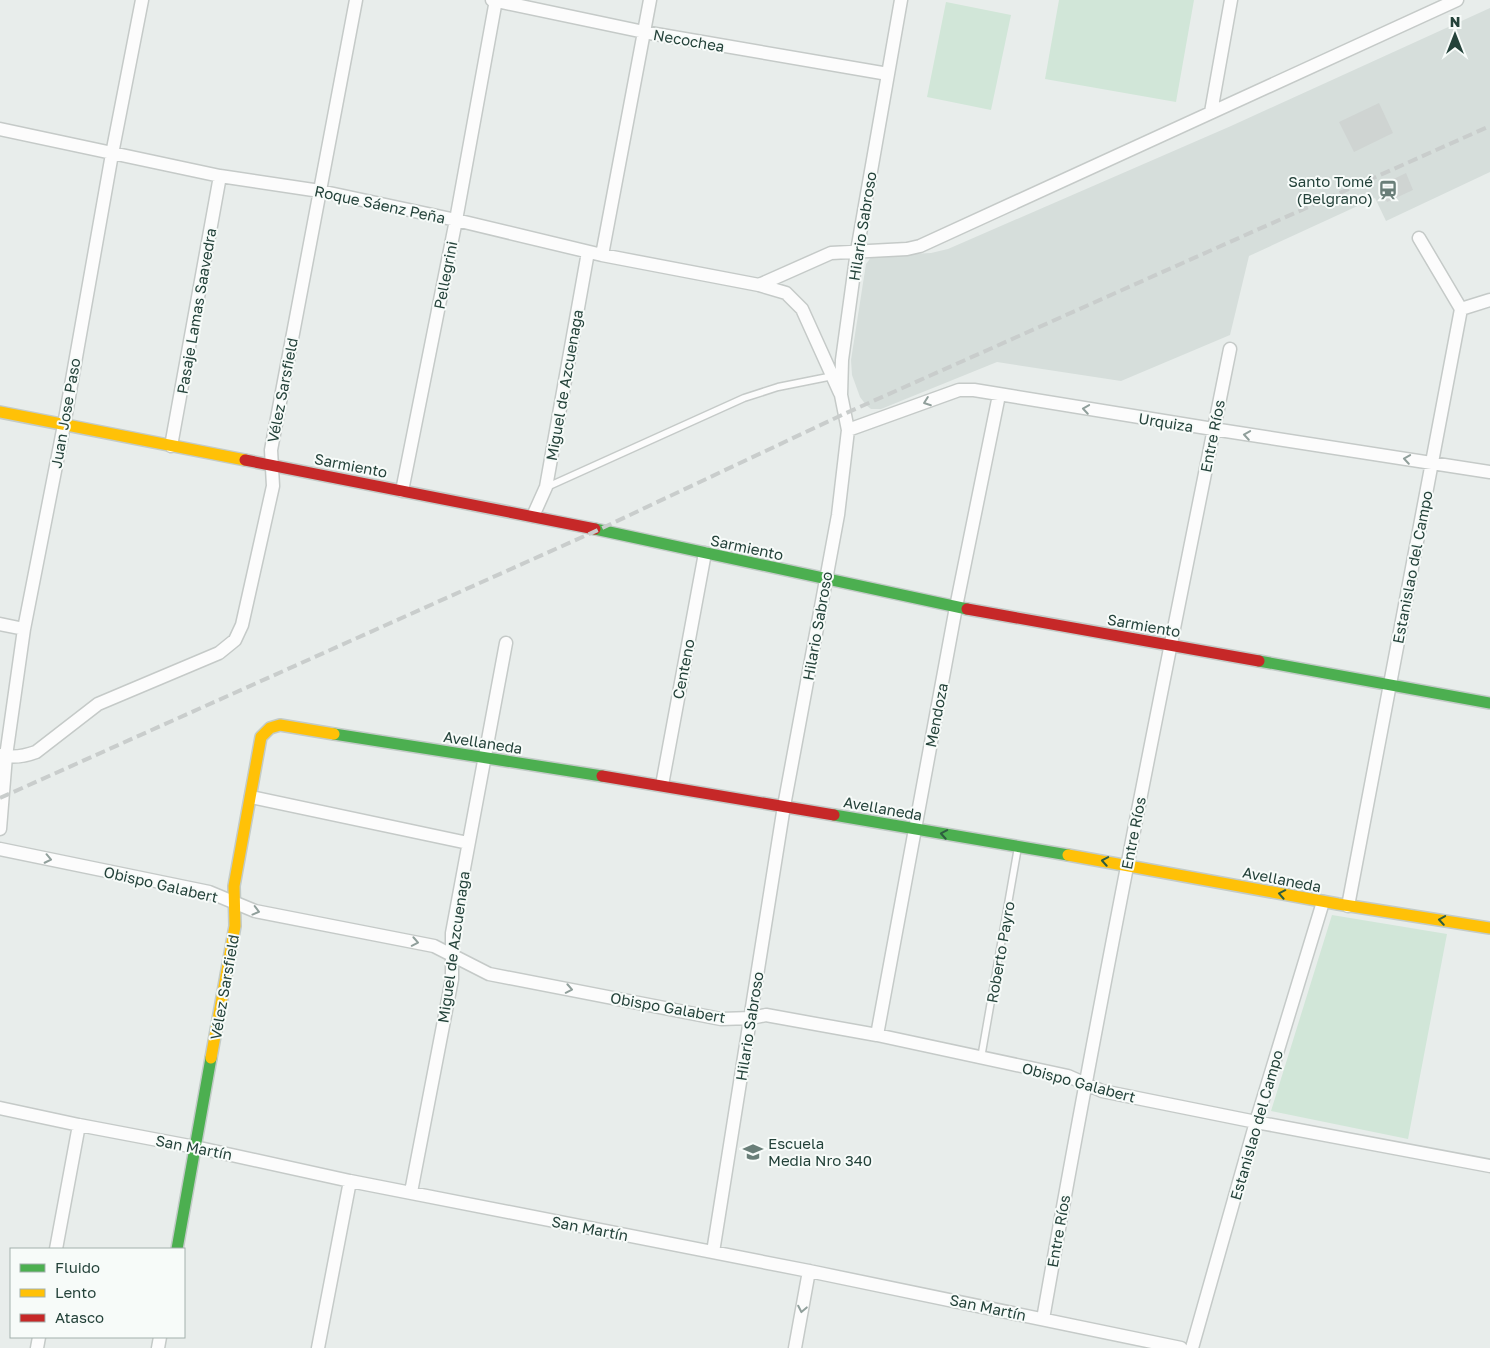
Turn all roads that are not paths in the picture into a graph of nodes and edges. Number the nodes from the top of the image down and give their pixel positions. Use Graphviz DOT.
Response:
graph roads {
  1 [pos="142,0"];
  2 [pos="356,0"];
  3 [pos="495,0"];
  4 [pos="650,0"];
  5 [pos="901,0"];
  6 [pos="1231,0"];
  7 [pos="1457,0"];
  8 [pos="644,32"];
  9 [pos="888,74"];
  10 [pos="1211,112"];
  11 [pos="0,129"];
  12 [pos="112,154"];
  13 [pos="220,176"];
  14 [pos="320,191"];
  15 [pos="456,220"];
  16 [pos="1419,238"];
  17 [pos="857,251"];
  18 [pos="588,252"];
  19 [pos="602,255"];
  20 [pos="759,286"];
  21 [pos="1490,300"];
  22 [pos="1461,309"];
  23 [pos="1230,348"];
  24 [pos="833,376"];
  25 [pos="841,395"];
  26 [pos="999,395"];
  27 [pos="0,412"];
  28 [pos="64,424"];
  29 [pos="848,430"];
  30 [pos="1214,430"];
  31 [pos="171,446"];
  32 [pos="1432,462"];
  33 [pos="272,464"];
  34 [pos="1490,472"];
  35 [pos="546,487"];
  36 [pos="402,491"];
  37 [pos="534,516"];
  38 [pos="705,553"];
  39 [pos="825,580"];
  40 [pos="956,607"];
  41 [pos="0,624"];
  42 [pos="24,629"];
  43 [pos="506,643"];
  44 [pos="1170,645"];
  45 [pos="1390,685"];
  46 [pos="1490,703"];
  47 [pos="270,728"];
  48 [pos="3,755"];
  49 [pos="484,758"];
  50 [pos="662,785"];
  51 [pos="251,797"];
  52 [pos="784,806"];
  53 [pos="0,828"];
  54 [pos="915,829"];
  55 [pos="468,842"];
  56 [pos="1018,846"];
  57 [pos="0,849"];
  58 [pos="1126,865"];
  59 [pos="1323,902"];
  60 [pos="235,904"];
  61 [pos="1348,906"];
  62 [pos="1490,928"];
  63 [pos="453,957"];
  64 [pos="751,1018"];
  65 [pos="877,1035"];
  66 [pos="981,1058"];
  67 [pos="1084,1083"];
  68 [pos="0,1108"];
  69 [pos="1256,1122"];
  70 [pos="79,1125"];
  71 [pos="196,1147"];
  72 [pos="1490,1166"];
  73 [pos="350,1181"];
  74 [pos="411,1192"];
  75 [pos="56,1248"];
  76 [pos="177,1248"];
  77 [pos="713,1252"];
  78 [pos="809,1271"];
  79 [pos="1043,1319"];
  80 [pos="318,1348"];
  81 [pos="795,1348"];
  82 [pos="1181,1348"];
  83 [pos="1192,1348"];
  1 -- 12 [label="street, Juan Jose Paso"];
  2 -- 14 [label="street, Vélez Sarsfield"];
  3 -- 8 [label="street, Necochea"];
  3 -- 15 [label="street, Pellegrini"];
  4 -- 8 [label="street"];
  5 -- 9 [label="street, Hilario Sabroso"];
  6 -- 10 [label="street"];
  7 -- 10 [label="street"];
  8 -- 9 [label="street, Necochea"];
  8 -- 19 [label="street"];
  9 -- 17 [label="street, Hilario Sabroso"];
  10 -- 17 [label="street"];
  11 -- 12 [label="street, Roque Sáenz Peña"];
  12 -- 13 [label="street, Roque Sáenz Peña"];
  12 -- 28 [label="street, Juan Jose Paso"];
  13 -- 14 [label="street, Roque Sáenz Peña"];
  13 -- 31 [label="street, Pasaje Lamas Saavedra"];
  14 -- 15 [label="street, Roque Sáenz Peña"];
  14 -- 33 [label="street, Vélez Sarsfield"];
  15 -- 18 [label="street, Roque Sáenz Peña"];
  15 -- 36 [label="street, Pellegrini"];
  16 -- 22 [label="street"];
  17 -- 20 [label="street"];
  17 -- 25 [label="street, Hilario Sabroso"];
  18 -- 19 [label="street, Roque Sáenz Peña"];
  18 -- 35 [label="street, Miguel de Azcuenaga"];
  19 -- 20 [label="street, Roque Sáenz Peña"];
  20 -- 24 [label="street, Roque Sáenz Peña"];
  21 -- 22 [label="street"];
  22 -- 32 [label="street, Estanislao del Campo"];
  23 -- 30 [label="street, Entre Ríos"];
  24 -- 25 [label="street, Roque Sáenz Peña"];
  24 -- 35 [label="lane"];
  25 -- 29 [label="street, Hilario Sabroso"];
  26 -- 29 [label="street, Urquiza, one-way"];
  30 -- 26 [label="street, Urquiza, one-way"];
  26 -- 40 [label="street, Mendoza"];
  27 -- 28 [label="street, Sarmiento"];
  28 -- 31 [label="street, Sarmiento"];
  28 -- 42 [label="street, Juan Jose Paso"];
  29 -- 39 [label="street, Hilario Sabroso"];
  32 -- 30 [label="street, Urquiza, one-way"];
  30 -- 44 [label="street, Entre Ríos"];
  31 -- 33 [label="street, Sarmiento"];
  32 -- 34 [label="street, Urquiza"];
  32 -- 45 [label="street, Estanislao del Campo"];
  33 -- 36 [label="street, Sarmiento"];
  33 -- 48 [label="street, Vélez Sarsfield"];
  35 -- 37 [label="street, Miguel de Azcuenaga"];
  36 -- 37 [label="street, Sarmiento"];
  37 -- 38 [label="street, Sarmiento"];
  38 -- 39 [label="street, Sarmiento"];
  38 -- 50 [label="street, Centeno"];
  39 -- 40 [label="street, Sarmiento"];
  39 -- 52 [label="street, Hilario Sabroso"];
  40 -- 44 [label="street, Sarmiento"];
  40 -- 54 [label="street, Mendoza"];
  41 -- 42 [label="street"];
  42 -- 48 [label="street, Juan Jose Paso"];
  43 -- 49 [label="street, Miguel de Azcuenaga"];
  44 -- 45 [label="street, Sarmiento"];
  44 -- 58 [label="street, Entre Ríos"];
  45 -- 46 [label="street, Sarmiento"];
  45 -- 61 [label="street, Estanislao del Campo"];
  47 -- 49 [label="street, Avellaneda"];
  47 -- 51 [label="street, Vélez Sarsfield"];
  48 -- 53 [label="street, Juan Jose Paso"];
  49 -- 50 [label="street, Avellaneda"];
  49 -- 55 [label="street, Miguel de Azcuenaga"];
  50 -- 52 [label="street, Avellaneda"];
  51 -- 55 [label="street"];
  51 -- 60 [label="street, Vélez Sarsfield"];
  52 -- 54 [label="street, Avellaneda"];
  52 -- 64 [label="street, Hilario Sabroso"];
  56 -- 54 [label="street, Avellaneda, one-way"];
  54 -- 65 [label="street, Mendoza"];
  55 -- 63 [label="street, Miguel de Azcuenaga"];
  58 -- 56 [label="street, Avellaneda, one-way"];
  56 -- 66 [label="lane, Roberto Payro"];
  57 -- 60 [label="street, Obispo Galabert, one-way"];
  59 -- 58 [label="street, Avellaneda, one-way"];
  58 -- 67 [label="street, Entre Ríos"];
  59 -- 61 [label="street, Avellaneda"];
  59 -- 69 [label="street, Estanislao del Campo"];
  60 -- 63 [label="street, Obispo Galabert, one-way"];
  60 -- 71 [label="street, Vélez Sarsfield"];
  62 -- 61 [label="street, Avellaneda, one-way"];
  63 -- 64 [label="street, Obispo Galabert, one-way"];
  63 -- 74 [label="street, Miguel de Azcuenaga"];
  64 -- 65 [label="street, Obispo Galabert"];
  64 -- 77 [label="street, Hilario Sabroso"];
  65 -- 66 [label="street, Obispo Galabert"];
  66 -- 67 [label="street, Obispo Galabert"];
  67 -- 69 [label="street, Obispo Galabert"];
  67 -- 79 [label="street, Entre Ríos"];
  68 -- 70 [label="street, San Martín"];
  69 -- 72 [label="street, Obispo Galabert"];
  69 -- 83 [label="street, Estanislao del Campo"];
  70 -- 71 [label="street, San Martín"];
  70 -- 75 [label="street"];
  71 -- 73 [label="street, San Martín"];
  71 -- 76 [label="street, Vélez Sarsfield"];
  73 -- 74 [label="street, San Martín"];
  73 -- 80 [label="street"];
  74 -- 77 [label="street, San Martín"];
  77 -- 78 [label="street, San Martín"];
  78 -- 79 [label="street, San Martín"];
  78 -- 81 [label="street, one-way"];
  79 -- 82 [label="street, San Martín"];
}
